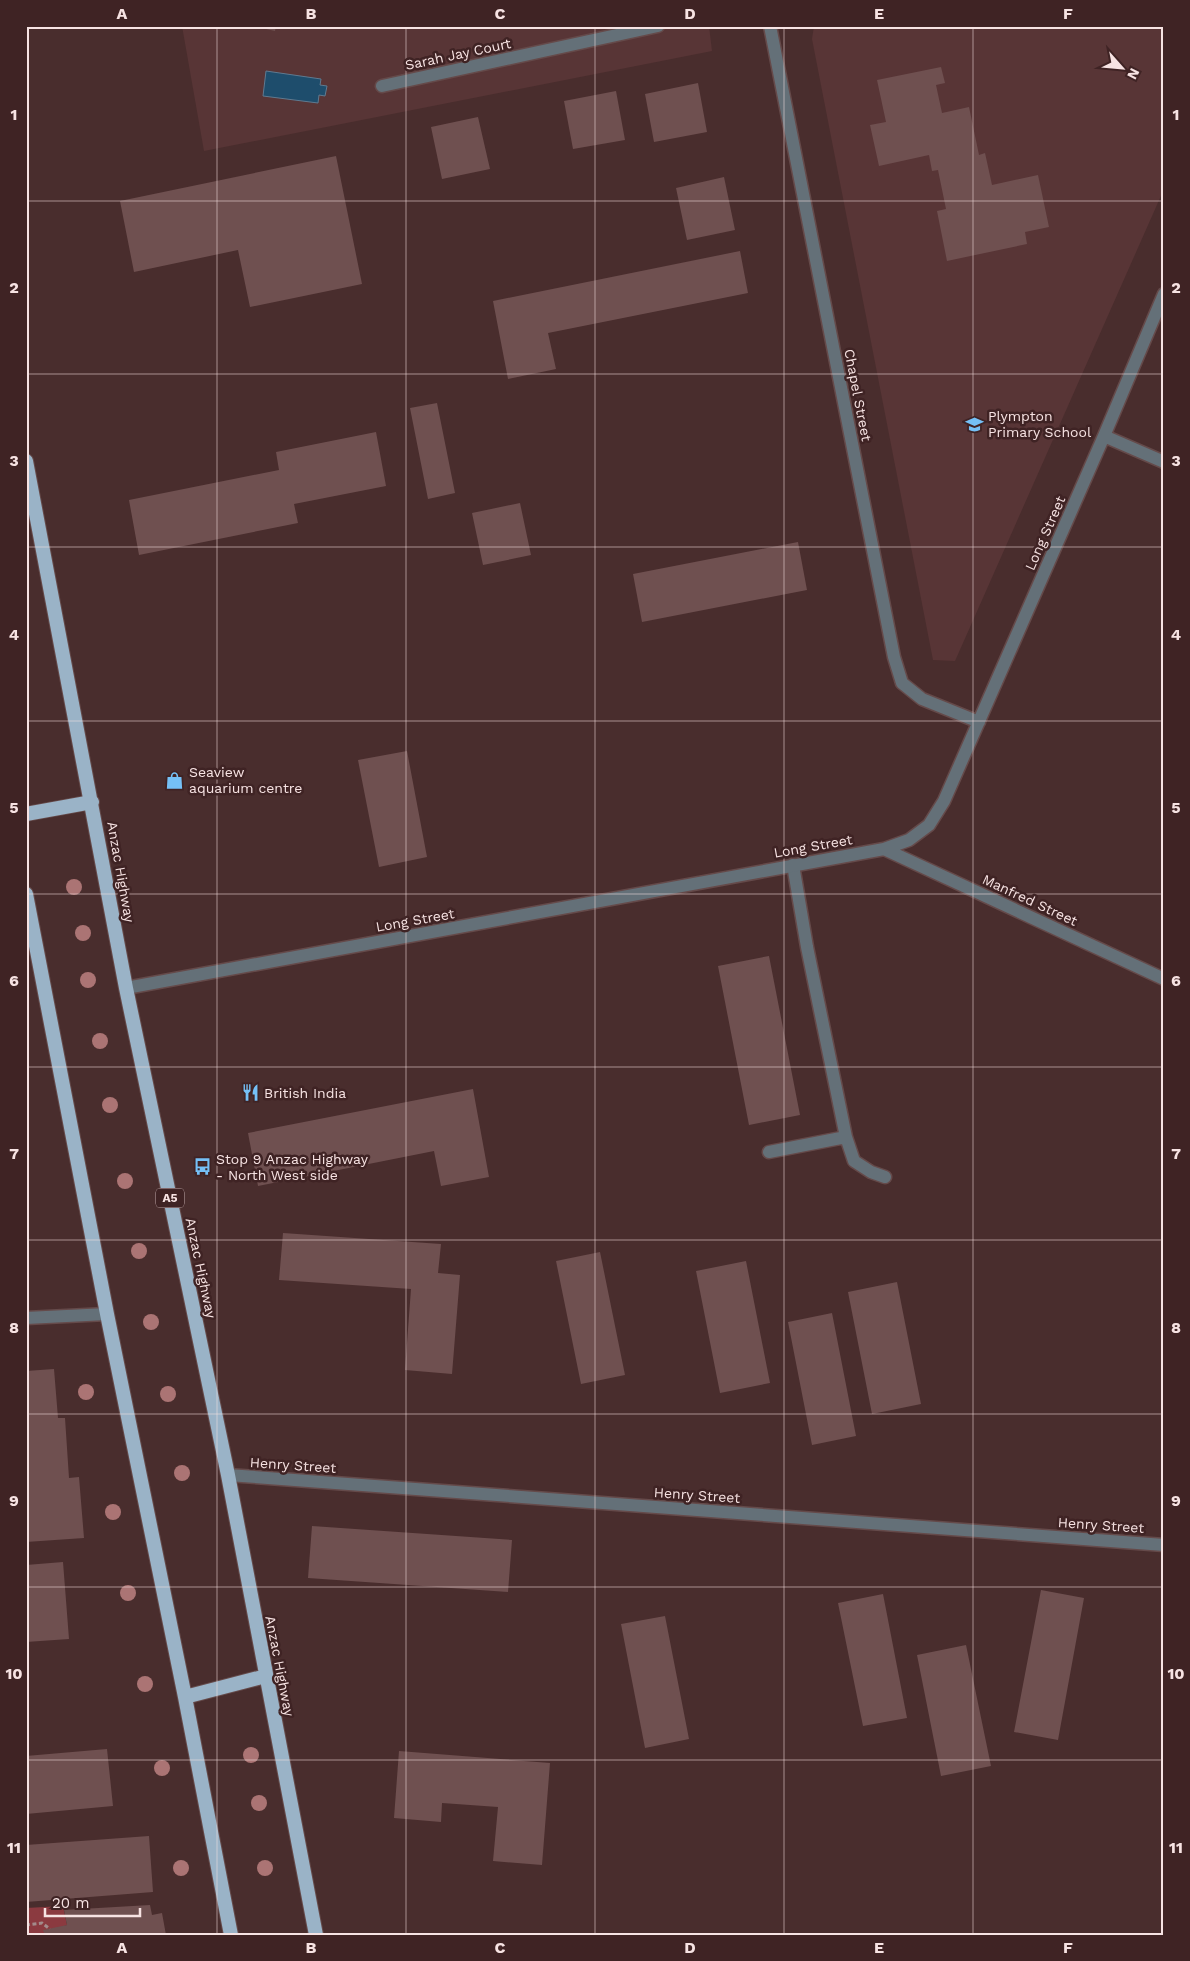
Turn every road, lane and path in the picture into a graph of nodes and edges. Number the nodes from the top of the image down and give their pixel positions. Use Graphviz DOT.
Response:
graph roads {
  1 [pos="658,26"];
  2 [pos="770,26"];
  3 [pos="382,86"];
  4 [pos="1164,294"];
  5 [pos="1104,436"];
  6 [pos="26,461"];
  7 [pos="1164,462"];
  8 [pos="979,722"];
  9 [pos="92,802"];
  10 [pos="26,814"];
  11 [pos="884,849"];
  12 [pos="793,866"];
  13 [pos="26,894"];
  14 [pos="1164,979"];
  15 [pos="126,988"];
  16 [pos="846,1137"];
  17 [pos="769,1152"];
  18 [pos="885,1177"];
  19 [pos="107,1314"];
  20 [pos="26,1318"];
  21 [pos="228,1475"];
  22 [pos="1164,1545"];
  23 [pos="266,1676"];
  24 [pos="185,1697"];
  25 [pos="26,1925"];
  26 [pos="50,1929"];
  27 [pos="26,1933"];
  28 [pos="30,1935"];
  29 [pos="231,1935"];
  30 [pos="316,1935"];
  1 -- 3 [label="street, Sarah Jay Court"];
  2 -- 8 [label="street, Chapel Street"];
  4 -- 5 [label="street, Long Street"];
  5 -- 7 [label="street"];
  5 -- 8 [label="street, Long Street"];
  6 -- 9 [label="highway, Anzac Highway / A5"];
  8 -- 11 [label="street, Long Street"];
  9 -- 10 [label="highway"];
  9 -- 15 [label="highway, Anzac Highway / A5"];
  11 -- 12 [label="street, Long Street"];
  11 -- 14 [label="street, Manfred Street"];
  12 -- 15 [label="street, Long Street"];
  12 -- 16 [label="street"];
  13 -- 19 [label="highway"];
  15 -- 21 [label="highway, Anzac Highway / A5"];
  16 -- 17 [label="street"];
  16 -- 18 [label="street"];
  19 -- 20 [label="street"];
  19 -- 24 [label="highway"];
  21 -- 22 [label="street, Henry Street"];
  21 -- 23 [label="highway, Anzac Highway / A5"];
  23 -- 24 [label="highway"];
  23 -- 30 [label="highway, Anzac Highway / A5"];
  24 -- 29 [label="highway"];
  25 -- 26 [label="path"];
  27 -- 28 [label="path"];
}
